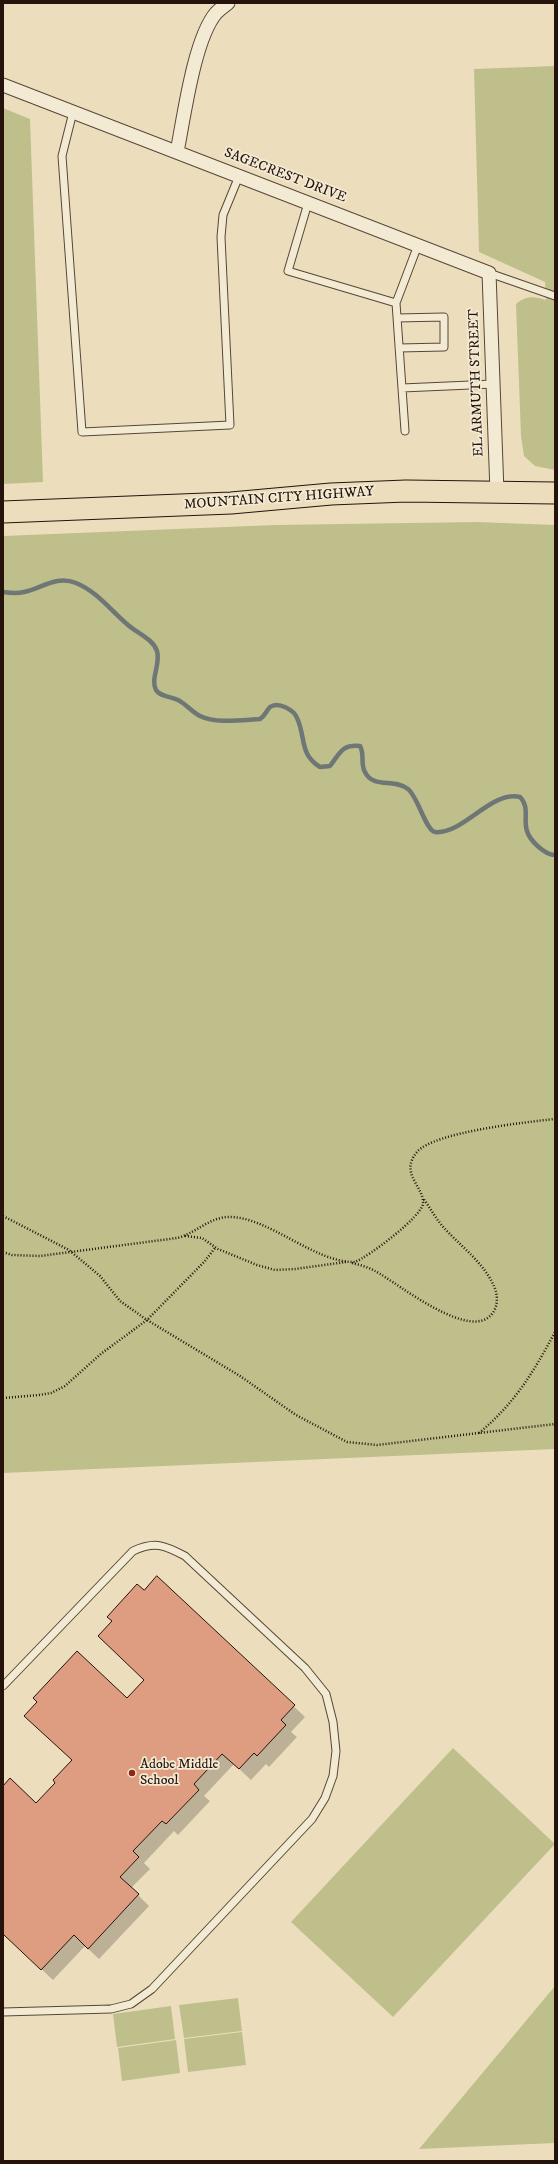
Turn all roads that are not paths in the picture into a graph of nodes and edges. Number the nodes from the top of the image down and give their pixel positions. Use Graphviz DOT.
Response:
graph roads {
  1 [pos="228,3"];
  2 [pos="3,86"];
  3 [pos="73,112"];
  4 [pos="177,152"];
  5 [pos="239,176"];
  6 [pos="308,203"];
  7 [pos="418,245"];
  8 [pos="489,272"];
  9 [pos="555,296"];
  10 [pos="396,303"];
  11 [pos="397,318"];
  12 [pos="400,348"];
  13 [pos="493,384"];
  14 [pos="402,388"];
  15 [pos="406,431"];
  16 [pos="496,492"];
  17 [pos="555,493"];
  18 [pos="3,512"];
  19 [pos="3,1686"];
  20 [pos="3,2012"];
  1 -- 4 [label="street"];
  2 -- 3 [label="street, SAGECREST DRIVE"];
  3 -- 4 [label="street, SAGECREST DRIVE"];
  3 -- 5 [label="lane"];
  4 -- 5 [label="street, SAGECREST DRIVE"];
  5 -- 6 [label="street, SAGECREST DRIVE"];
  6 -- 7 [label="street, SAGECREST DRIVE"];
  6 -- 10 [label="lane"];
  7 -- 8 [label="street, SAGECREST DRIVE"];
  7 -- 10 [label="lane"];
  8 -- 9 [label="lane, SAGECREST DRIVE"];
  8 -- 13 [label="street, EL ARMUTH STREET"];
  10 -- 11 [label="lane"];
  11 -- 12 [label="lane"];
  11 -- 12 [label="lane"];
  12 -- 14 [label="lane"];
  13 -- 14 [label="lane"];
  13 -- 16 [label="street, EL ARMUTH STREET"];
  14 -- 15 [label="lane"];
  16 -- 17 [label="main road, MOUNTAIN CITY HIGHWAY"];
  16 -- 18 [label="main road, MOUNTAIN CITY HIGHWAY"];
  19 -- 20 [label="lane"];
}
